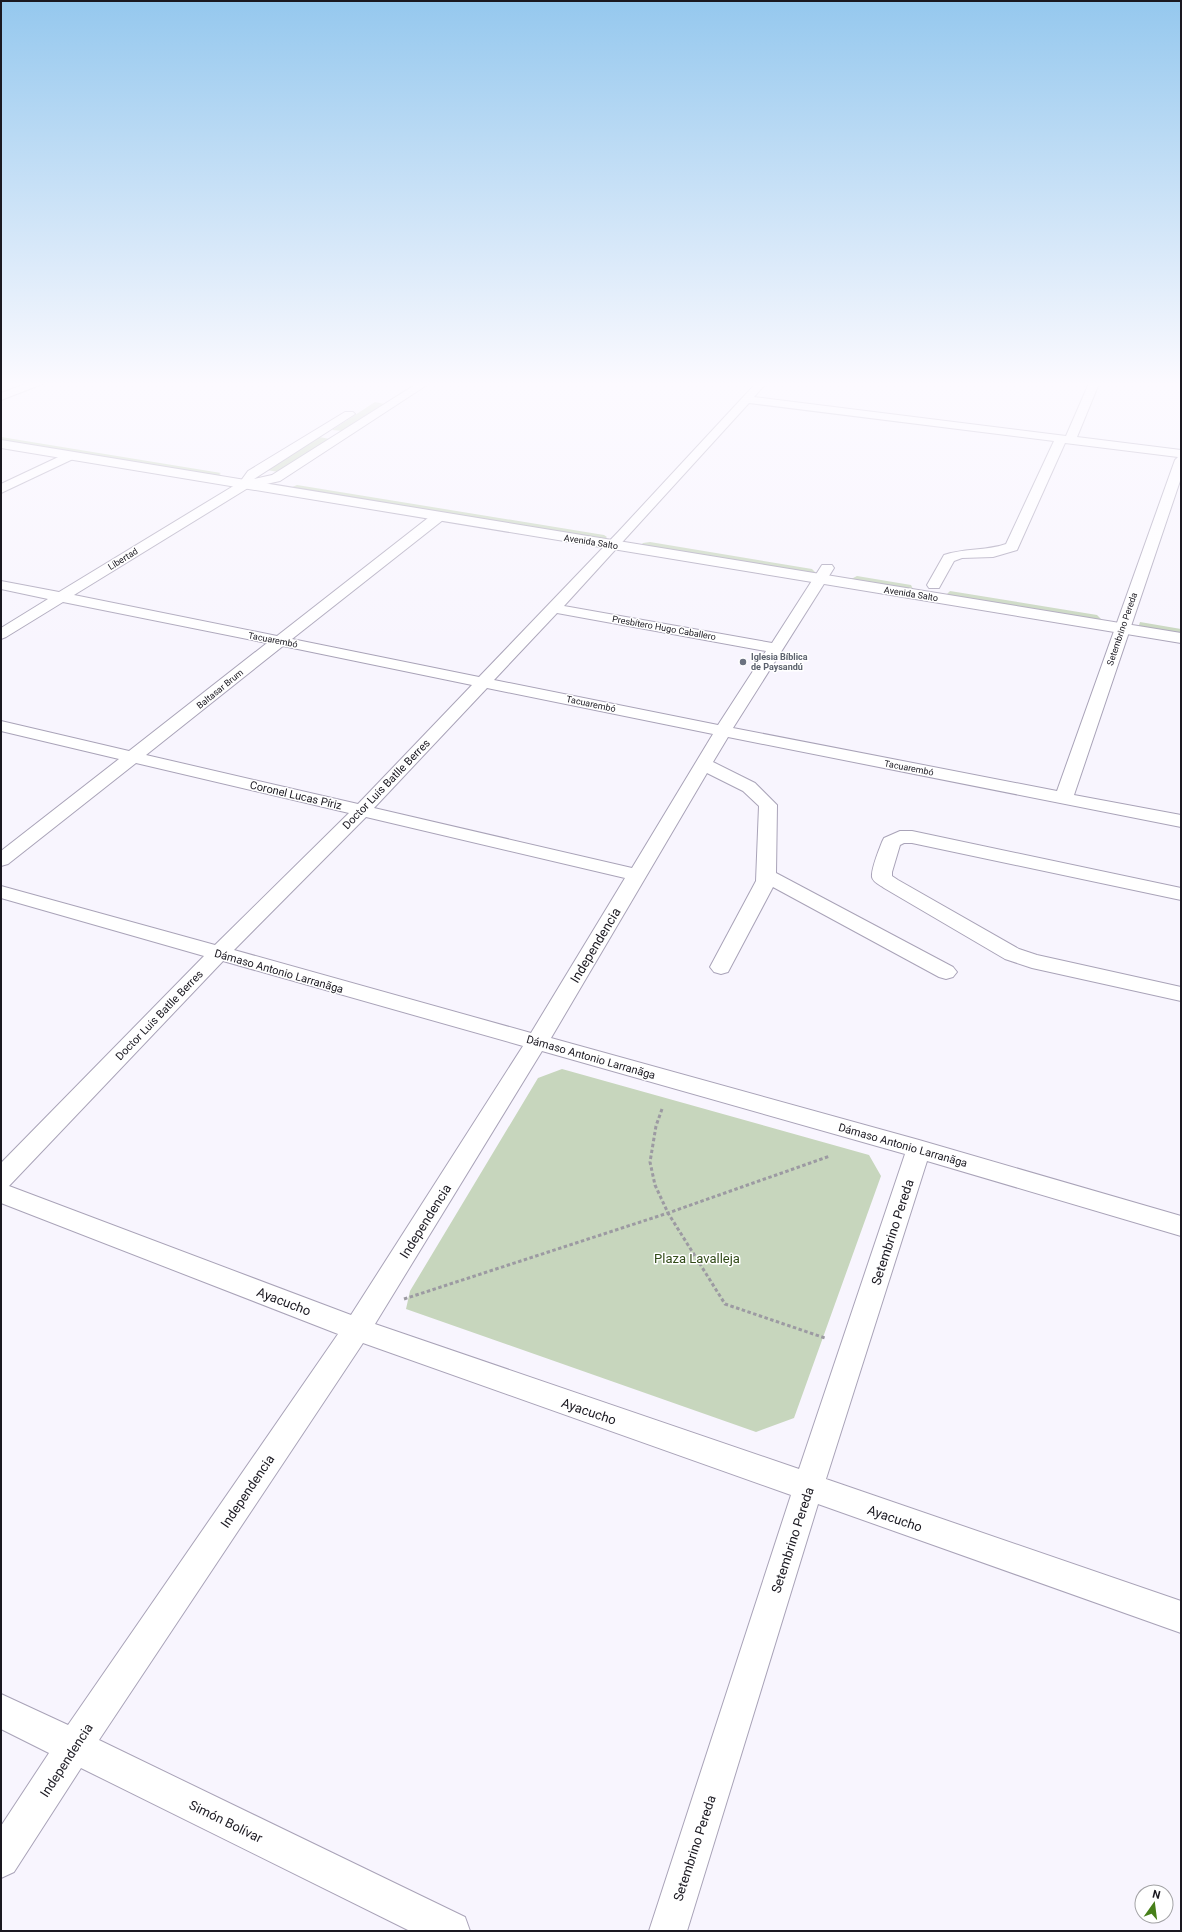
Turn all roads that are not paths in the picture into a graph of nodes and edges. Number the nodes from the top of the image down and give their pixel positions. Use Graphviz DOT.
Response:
graph roads {
  1 [pos="38,471"];
  2 [pos="187,471"];
  3 [pos="205,471"];
  4 [pos="260,471"];
  5 [pos="287,471"];
  6 [pos="680,471"];
  7 [pos="1050,471"];
  8 [pos="1177,471"];
  9 [pos="276,478"];
  10 [pos="248,479"];
  11 [pos="1,489"];
  12 [pos="438,517"];
  13 [pos="617,540"];
  14 [pos="823,574"];
  15 [pos="1,585"];
  16 [pos="927,588"];
  17 [pos="61,597"];
  18 [pos="553,608"];
  19 [pos="1125,622"];
  20 [pos="1181,625"];
  21 [pos="1,634"];
  22 [pos="1181,638"];
  23 [pos="280,641"];
  24 [pos="776,648"];
  25 [pos="482,682"];
  26 [pos="1,726"];
  27 [pos="723,731"];
  28 [pos="134,757"];
  29 [pos="703,764"];
  30 [pos="1064,798"];
  31 [pos="362,810"];
  32 [pos="1181,821"];
  33 [pos="1,860"];
  34 [pos="638,875"];
  35 [pos="766,876"];
  36 [pos="1,892"];
  37 [pos="1181,894"];
  38 [pos="218,954"];
  39 [pos="721,966"];
  40 [pos="946,972"];
  41 [pos="1181,994"];
  42 [pos="537,1042"];
  43 [pos="919,1149"];
  44 [pos="1,1179"];
  45 [pos="1,1193"];
  46 [pos="1181,1226"];
  47 [pos="363,1320"];
  48 [pos="808,1488"];
  49 [pos="1181,1617"];
  50 [pos="1,1711"];
  51 [pos="74,1747"];
  52 [pos="1,1859"];
  53 [pos="451,1931"];
  54 [pos="668,1931"];
  1 -- 11 [label="street"];
  2 -- 10 [label="street, Avenida Salto"];
  3 -- 10 [label="street, Avenida Salto"];
  4 -- 10 [label="street, Libertad"];
  5 -- 9 [label="street"];
  6 -- 13 [label="street, Doctor Luis Batlle Berres"];
  7 -- 16 [label="street"];
  8 -- 19 [label="street, Setembrino Pereda"];
  9 -- 10 [label="street, Avenida Salto"];
  9 -- 13 [label="street, Avenida Salto"];
  10 -- 12 [label="street, Avenida Salto"];
  10 -- 17 [label="street, Libertad"];
  12 -- 13 [label="street, Avenida Salto"];
  12 -- 23 [label="street, Baltasar Brum"];
  13 -- 14 [label="street, Avenida Salto"];
  13 -- 18 [label="street, Doctor Luis Batlle Berres"];
  14 -- 16 [label="street, Avenida Salto"];
  14 -- 24 [label="street, Independencia"];
  15 -- 17 [label="street, Tacuarembó"];
  16 -- 19 [label="street, Avenida Salto"];
  17 -- 21 [label="street, Libertad"];
  17 -- 23 [label="street, Tacuarembó"];
  18 -- 24 [label="street, Presbítero Hugo Caballero"];
  18 -- 25 [label="street, Doctor Luis Batlle Berres"];
  19 -- 20 [label="street, Avenida Salto"];
  19 -- 22 [label="street, Avenida Salto"];
  19 -- 30 [label="street, Setembrino Pereda"];
  23 -- 25 [label="street, Tacuarembó"];
  23 -- 28 [label="street, Baltasar Brum"];
  24 -- 27 [label="street, Independencia"];
  25 -- 27 [label="street, Tacuarembó"];
  25 -- 31 [label="street, Doctor Luis Batlle Berres"];
  26 -- 28 [label="street, Coronel Lucas Píriz"];
  27 -- 29 [label="street, Independencia"];
  27 -- 30 [label="street, Tacuarembó"];
  28 -- 31 [label="street, Coronel Lucas Píriz"];
  28 -- 33 [label="street, Baltasar Brum"];
  29 -- 34 [label="street, Independencia"];
  29 -- 35 [label="street"];
  30 -- 32 [label="street, Tacuarembó"];
  31 -- 34 [label="street, Coronel Lucas Píriz"];
  31 -- 38 [label="street, Doctor Luis Batlle Berres"];
  34 -- 42 [label="street, Independencia"];
  35 -- 39 [label="street"];
  35 -- 40 [label="street"];
  36 -- 38 [label="street, Dámaso Antonio Larranãga"];
  37 -- 41 [label="street"];
  38 -- 42 [label="street, Dámaso Antonio Larranãga"];
  38 -- 44 [label="street, Doctor Luis Batlle Berres"];
  42 -- 43 [label="street, Dámaso Antonio Larranãga"];
  42 -- 47 [label="street, Independencia"];
  43 -- 46 [label="street, Dámaso Antonio Larranãga"];
  43 -- 48 [label="street, Setembrino Pereda"];
  45 -- 47 [label="street, Ayacucho"];
  47 -- 48 [label="street, Ayacucho"];
  47 -- 51 [label="street, Independencia"];
  48 -- 49 [label="street, Ayacucho"];
  48 -- 54 [label="street, Setembrino Pereda"];
  50 -- 51 [label="street, Simón Bolívar"];
  51 -- 52 [label="street, Independencia"];
  51 -- 53 [label="street, Simón Bolívar"];
}
